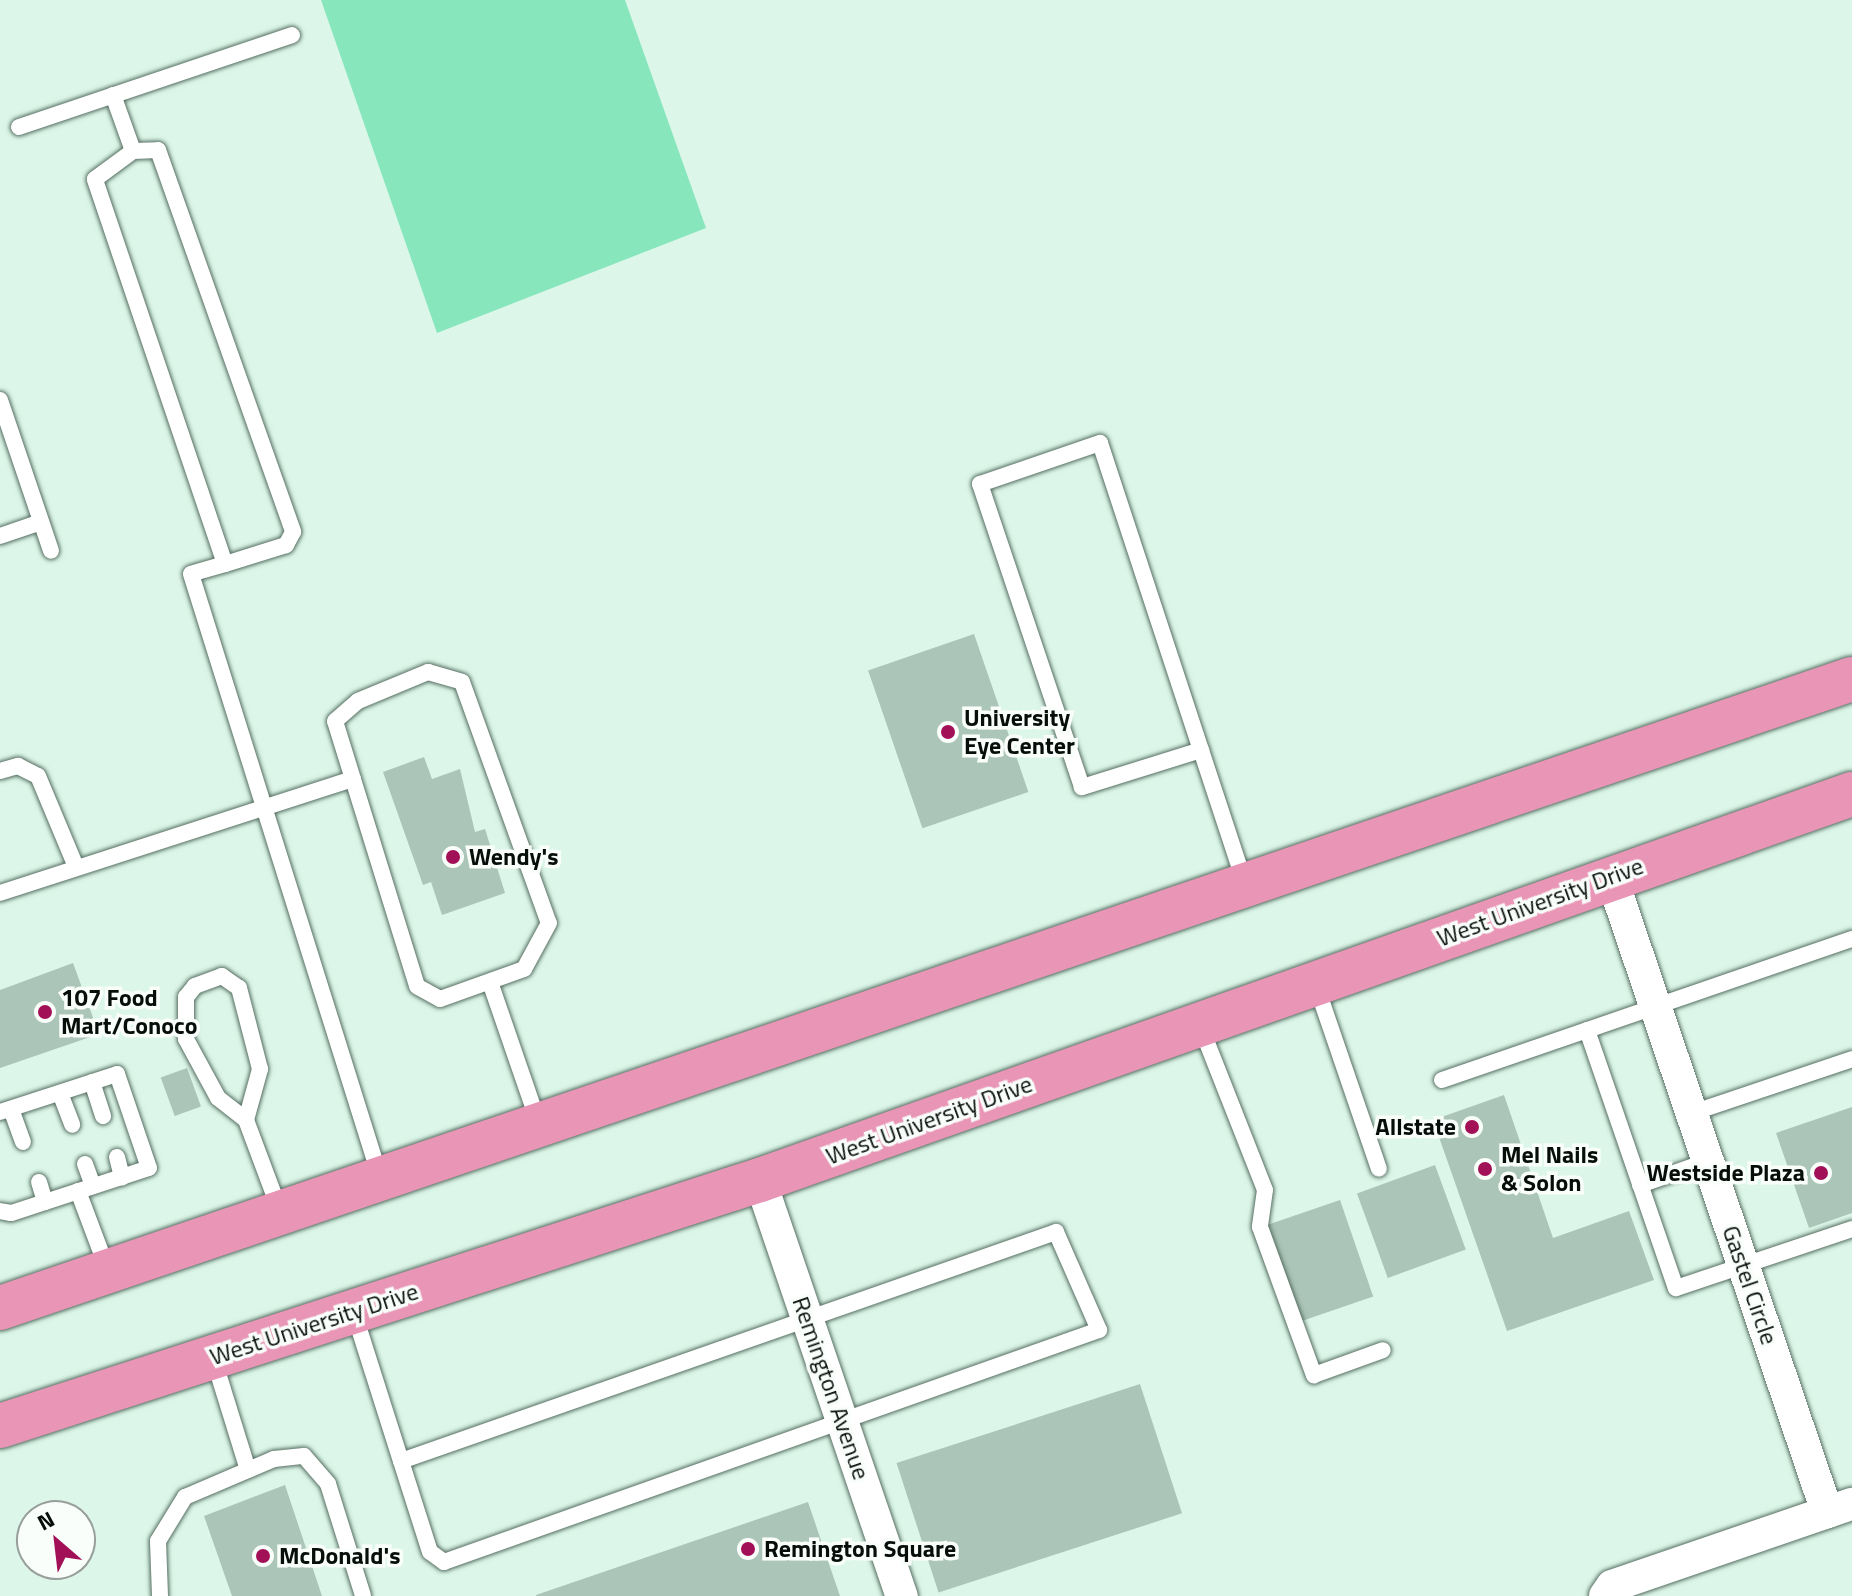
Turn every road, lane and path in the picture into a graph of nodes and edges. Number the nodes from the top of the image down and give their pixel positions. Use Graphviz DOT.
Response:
graph roads {
  1 [pos="292,35"];
  2 [pos="113,95"];
  3 [pos="19,127"];
  4 [pos="133,151"];
  5 [pos="0,400"];
  6 [pos="41,522"];
  7 [pos="0,536"];
  8 [pos="51,551"];
  9 [pos="225,564"];
  10 [pos="1852,679"];
  11 [pos="1201,750"];
  12 [pos="0,771"];
  13 [pos="353,779"];
  14 [pos="1852,794"];
  15 [pos="263,805"];
  16 [pos="76,867"];
  17 [pos="1611,876"];
  18 [pos="1246,884"];
  19 [pos="0,893"];
  20 [pos="1852,939"];
  21 [pos="490,982"];
  22 [pos="1315,982"];
  23 [pos="1655,1006"];
  24 [pos="1199,1023"];
  25 [pos="1587,1030"];
  26 [pos="1852,1059"];
  27 [pos="1442,1080"];
  28 [pos="92,1082"];
  29 [pos="60,1093"];
  30 [pos="5,1110"];
  31 [pos="1692,1113"];
  32 [pos="103,1116"];
  33 [pos="246,1120"];
  34 [pos="72,1125"];
  35 [pos="539,1125"];
  36 [pos="23,1142"];
  37 [pos="117,1157"];
  38 [pos="1708,1161"];
  39 [pos="85,1164"];
  40 [pos="1379,1169"];
  41 [pos="122,1177"];
  42 [pos="380,1178"];
  43 [pos="760,1180"];
  44 [pos="39,1182"];
  45 [pos="1640,1185"];
  46 [pos="86,1189"];
  47 [pos="45,1202"];
  48 [pos="5,1207"];
  49 [pos="280,1212"];
  50 [pos="1852,1229"];
  51 [pos="1744,1266"];
  52 [pos="107,1271"];
  53 [pos="0,1308"];
  54 [pos="353,1312"];
  55 [pos="807,1319"];
  56 [pos="1383,1350"];
  57 [pos="213,1357"];
  58 [pos="843,1425"];
  59 [pos="0,1426"];
  60 [pos="401,1461"];
  61 [pos="248,1470"];
  62 [pos="1840,1508"];
  63 [pos="160,1596"];
  64 [pos="363,1596"];
  65 [pos="902,1596"];
  66 [pos="1605,1596"];
  1 -- 2 [label="lane"];
  2 -- 3 [label="lane"];
  2 -- 4 [label="lane"];
  4 -- 9 [label="lane"];
  4 -- 9 [label="lane"];
  5 -- 6 [label="lane"];
  6 -- 7 [label="lane"];
  6 -- 8 [label="lane"];
  9 -- 15 [label="lane"];
  10 -- 18 [label="main road"];
  11 -- 11 [label="lane"];
  11 -- 18 [label="lane"];
  12 -- 16 [label="lane"];
  13 -- 15 [label="lane"];
  13 -- 21 [label="lane"];
  13 -- 21 [label="lane"];
  14 -- 17 [label="main road, West University Drive"];
  15 -- 16 [label="lane"];
  15 -- 42 [label="lane"];
  16 -- 19 [label="lane"];
  17 -- 22 [label="main road, West University Drive"];
  17 -- 23 [label="street, Gastel Circle"];
  18 -- 35 [label="main road"];
  20 -- 23 [label="lane"];
  21 -- 35 [label="lane"];
  22 -- 24 [label="main road, West University Drive"];
  22 -- 40 [label="lane"];
  23 -- 25 [label="lane"];
  23 -- 31 [label="street, Gastel Circle"];
  24 -- 43 [label="main road, West University Drive"];
  24 -- 56 [label="lane"];
  25 -- 27 [label="lane"];
  25 -- 45 [label="lane"];
  26 -- 31 [label="lane"];
  28 -- 29 [label="lane"];
  28 -- 32 [label="lane"];
  28 -- 41 [label="lane"];
  29 -- 30 [label="lane"];
  29 -- 34 [label="lane"];
  30 -- 36 [label="lane"];
  31 -- 38 [label="street, Gastel Circle"];
  33 -- 33 [label="lane"];
  33 -- 49 [label="lane"];
  35 -- 42 [label="main road"];
  37 -- 41 [label="lane"];
  38 -- 45 [label="lane"];
  38 -- 51 [label="street, Gastel Circle"];
  39 -- 46 [label="lane"];
  41 -- 46 [label="lane"];
  42 -- 49 [label="main road"];
  43 -- 54 [label="main road, West University Drive"];
  43 -- 55 [label="street, Remington Avenue"];
  44 -- 47 [label="lane"];
  45 -- 51 [label="lane"];
  46 -- 47 [label="lane"];
  46 -- 52 [label="lane"];
  47 -- 48 [label="lane"];
  49 -- 52 [label="main road"];
  50 -- 51 [label="lane"];
  51 -- 62 [label="street, Gastel Circle"];
  52 -- 53 [label="main road"];
  54 -- 57 [label="main road, West University Drive"];
  54 -- 60 [label="lane"];
  55 -- 58 [label="street, Remington Avenue"];
  55 -- 58 [label="lane"];
  55 -- 60 [label="lane"];
  57 -- 59 [label="main road, West University Drive"];
  57 -- 61 [label="lane"];
  58 -- 60 [label="lane"];
  58 -- 65 [label="street, Remington Avenue"];
  61 -- 63 [label="lane"];
  61 -- 64 [label="lane"];
  62 -- 66 [label="street, Gastel Circle"];
}
